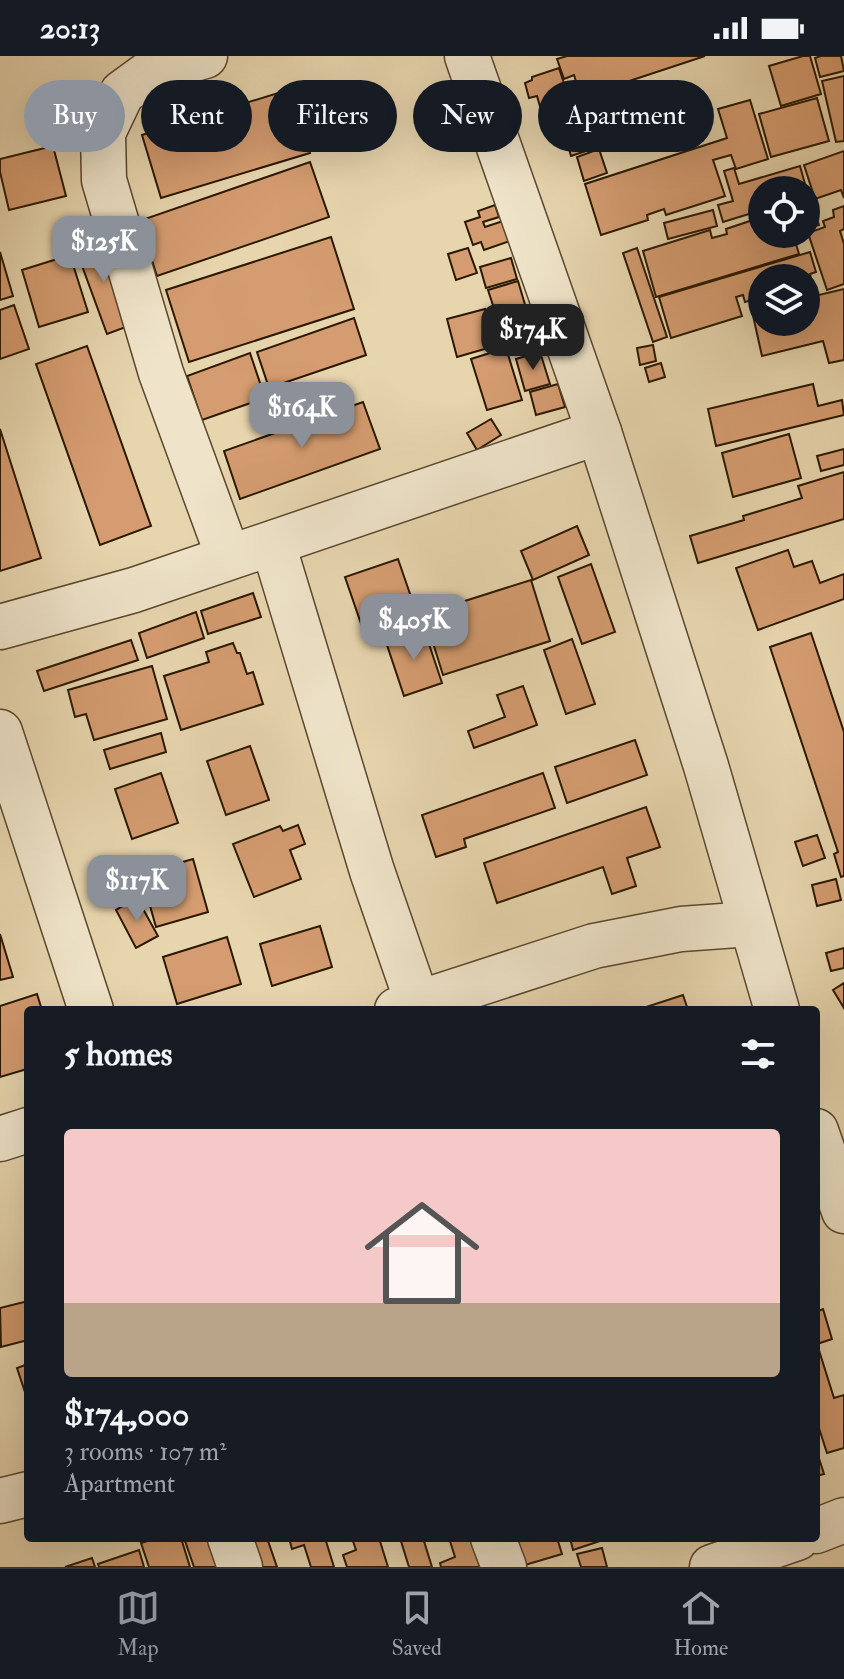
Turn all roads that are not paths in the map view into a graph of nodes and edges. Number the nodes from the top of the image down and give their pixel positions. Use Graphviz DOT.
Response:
graph roads {
  1 [pos="205,56"];
  2 [pos="467,56"];
  3 [pos="599,432"];
  4 [pos="273,544"];
  5 [pos="228,556"];
  6 [pos="0,627"];
  7 [pos="0,732"];
  8 [pos="751,924"];
  9 [pos="90,1006"];
  10 [pos="410,1006"];
  11 [pos="417,1006"];
  12 [pos="776,1006"];
  13 [pos="24,1131"];
  14 [pos="0,1139"];
  15 [pos="820,1142"];
  16 [pos="844,1211"];
  17 [pos="844,1223"];
  18 [pos="820,1232"];
  19 [pos="24,1495"];
  20 [pos="0,1501"];
  21 [pos="844,1520"];
  22 [pos="820,1529"];
  23 [pos="231,1542"];
  24 [pos="495,1542"];
  25 [pos="785,1542"];
  26 [pos="240,1567"];
  27 [pos="504,1567"];
  28 [pos="712,1567"];
  1 -- 5 [label="street"];
  2 -- 3 [label="street"];
  3 -- 4 [label="street"];
  3 -- 8 [label="street"];
  4 -- 5 [label="street"];
  4 -- 10 [label="street"];
  5 -- 6 [label="street"];
  7 -- 9 [label="street"];
  8 -- 11 [label="street"];
  8 -- 12 [label="street"];
  13 -- 14 [label="street"];
  15 -- 16 [label="street"];
  17 -- 18 [label="street"];
  19 -- 20 [label="street"];
  21 -- 22 [label="street"];
  23 -- 26 [label="street"];
  24 -- 27 [label="street"];
  25 -- 28 [label="street"];
}
